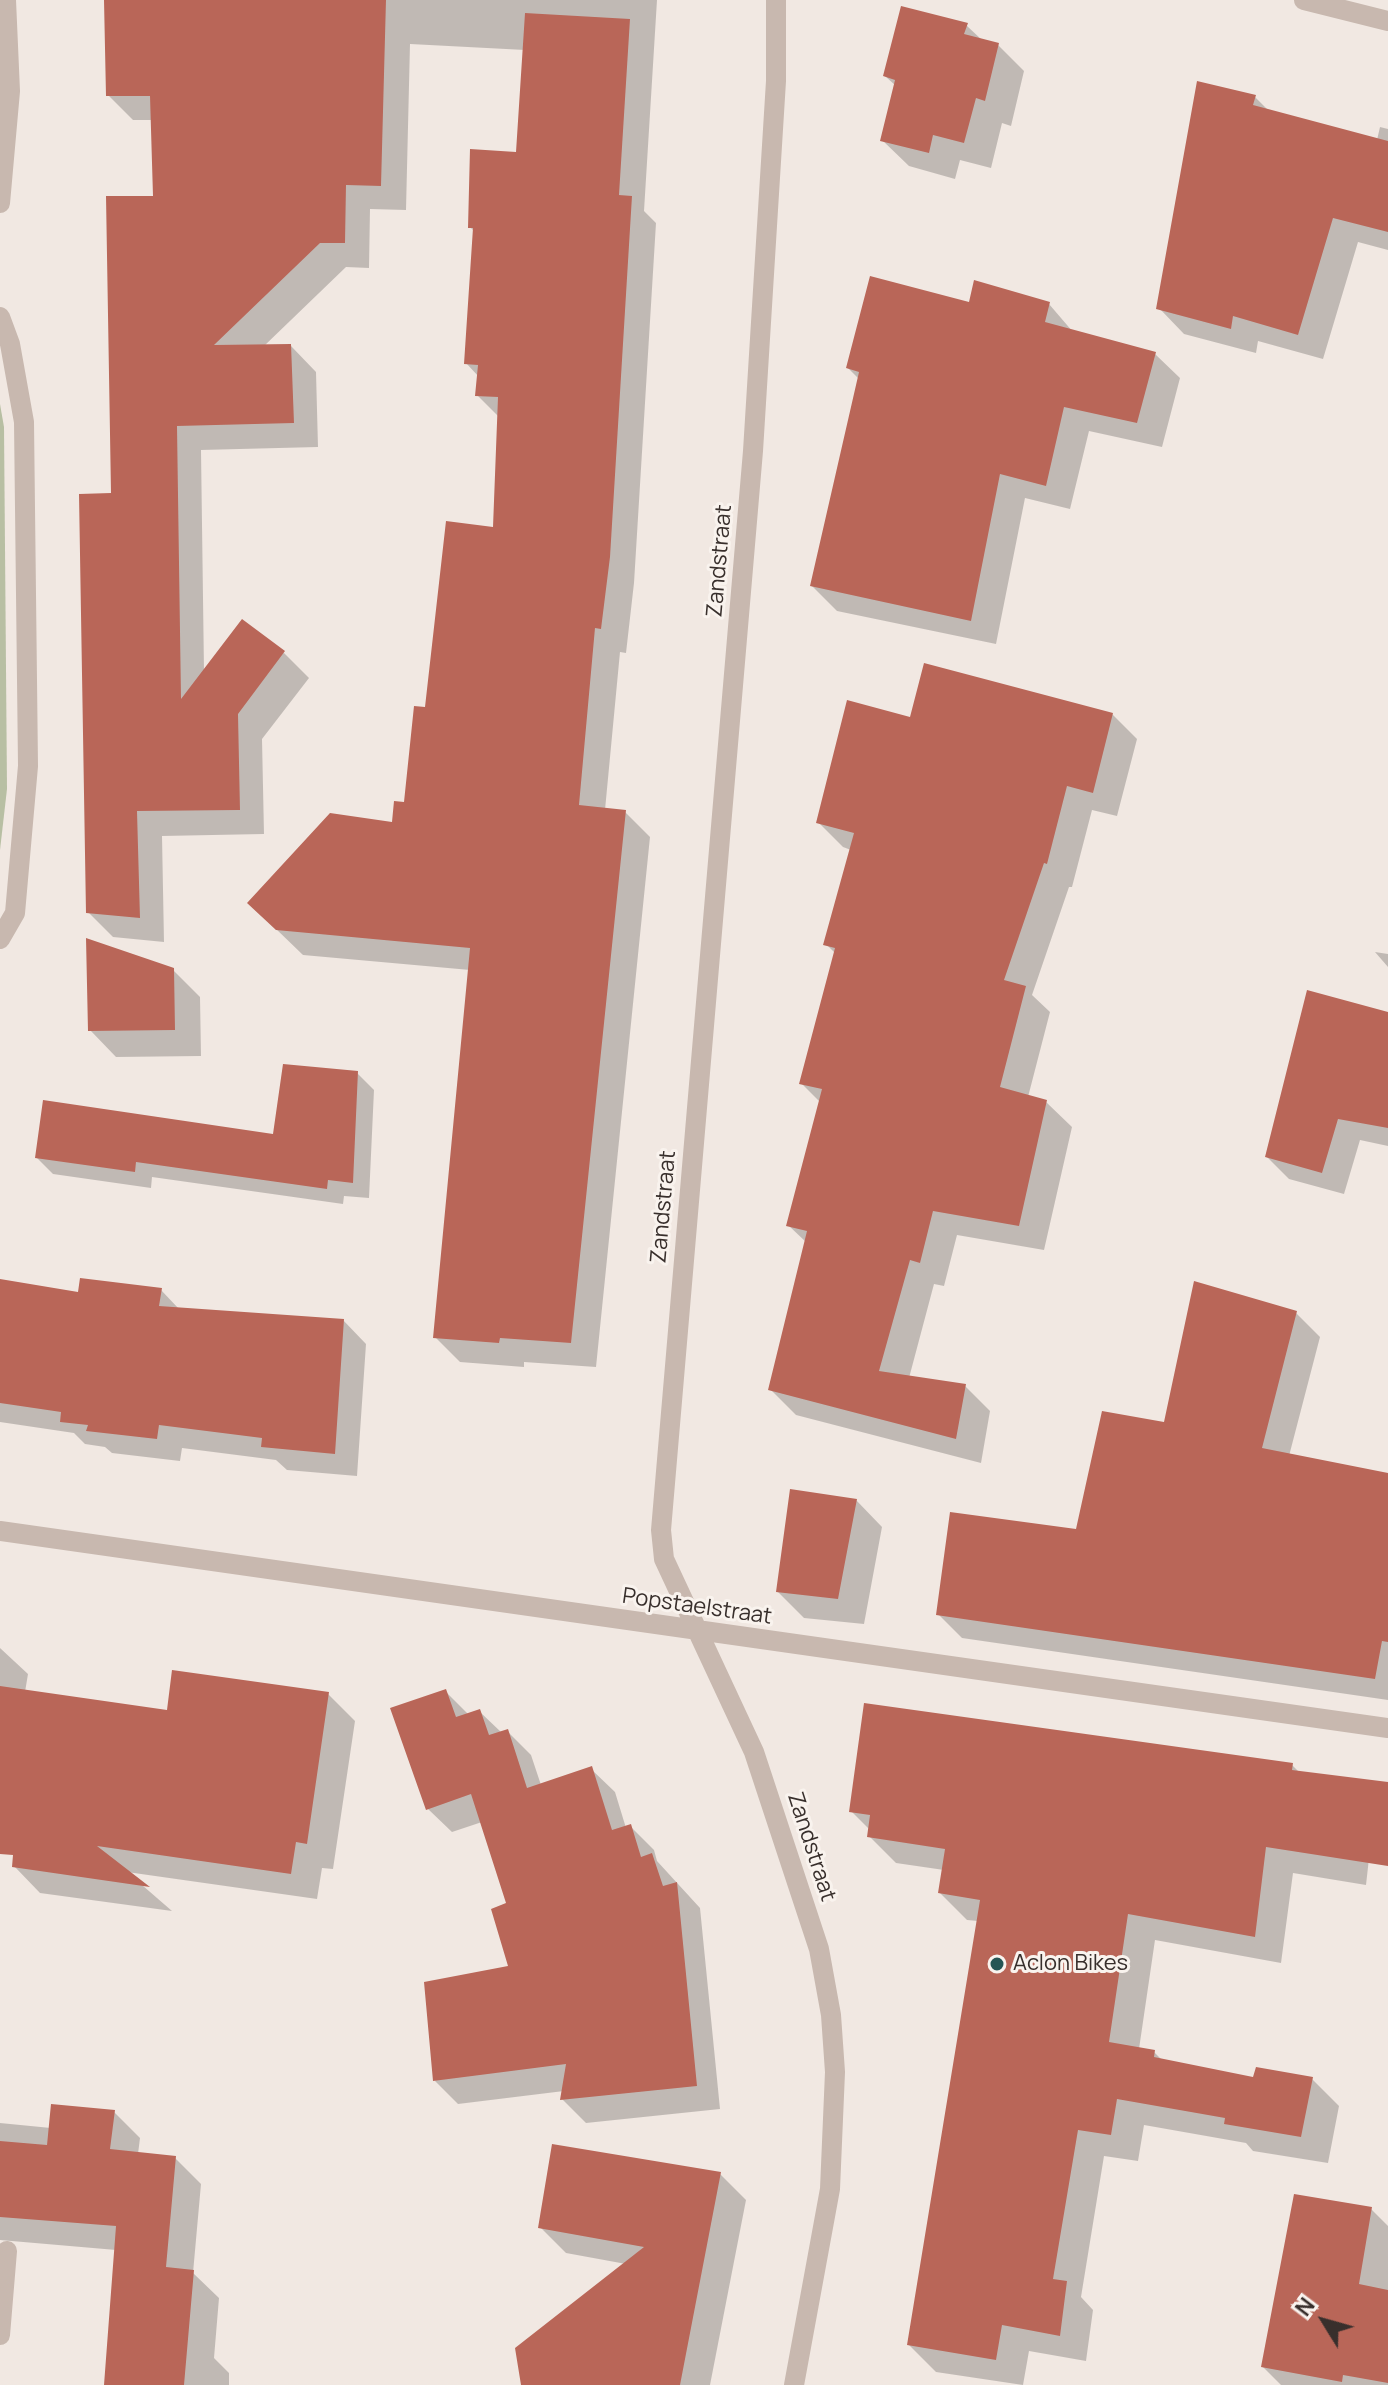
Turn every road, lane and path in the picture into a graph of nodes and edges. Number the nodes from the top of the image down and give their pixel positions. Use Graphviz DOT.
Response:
graph roads {
  1 [pos="6,0"];
  2 [pos="776,0"];
  3 [pos="1304,0"];
  4 [pos="1332,4"];
  5 [pos="1388,21"];
  6 [pos="0,203"];
  7 [pos="0,317"];
  8 [pos="0,939"];
  9 [pos="0,1531"];
  10 [pos="700,1632"];
  11 [pos="1388,1728"];
  12 [pos="7,2251"];
  13 [pos="0,2335"];
  14 [pos="794,2385"];
  1 -- 6 [label="street"];
  2 -- 10 [label="street, Zandstraat"];
  3 -- 4 [label="street"];
  4 -- 5 [label="street"];
  7 -- 8 [label="street"];
  9 -- 10 [label="street, Popstaelstraat"];
  10 -- 11 [label="street, Popstaelstraat"];
  10 -- 14 [label="street, Zandstraat"];
  12 -- 13 [label="street"];
}
